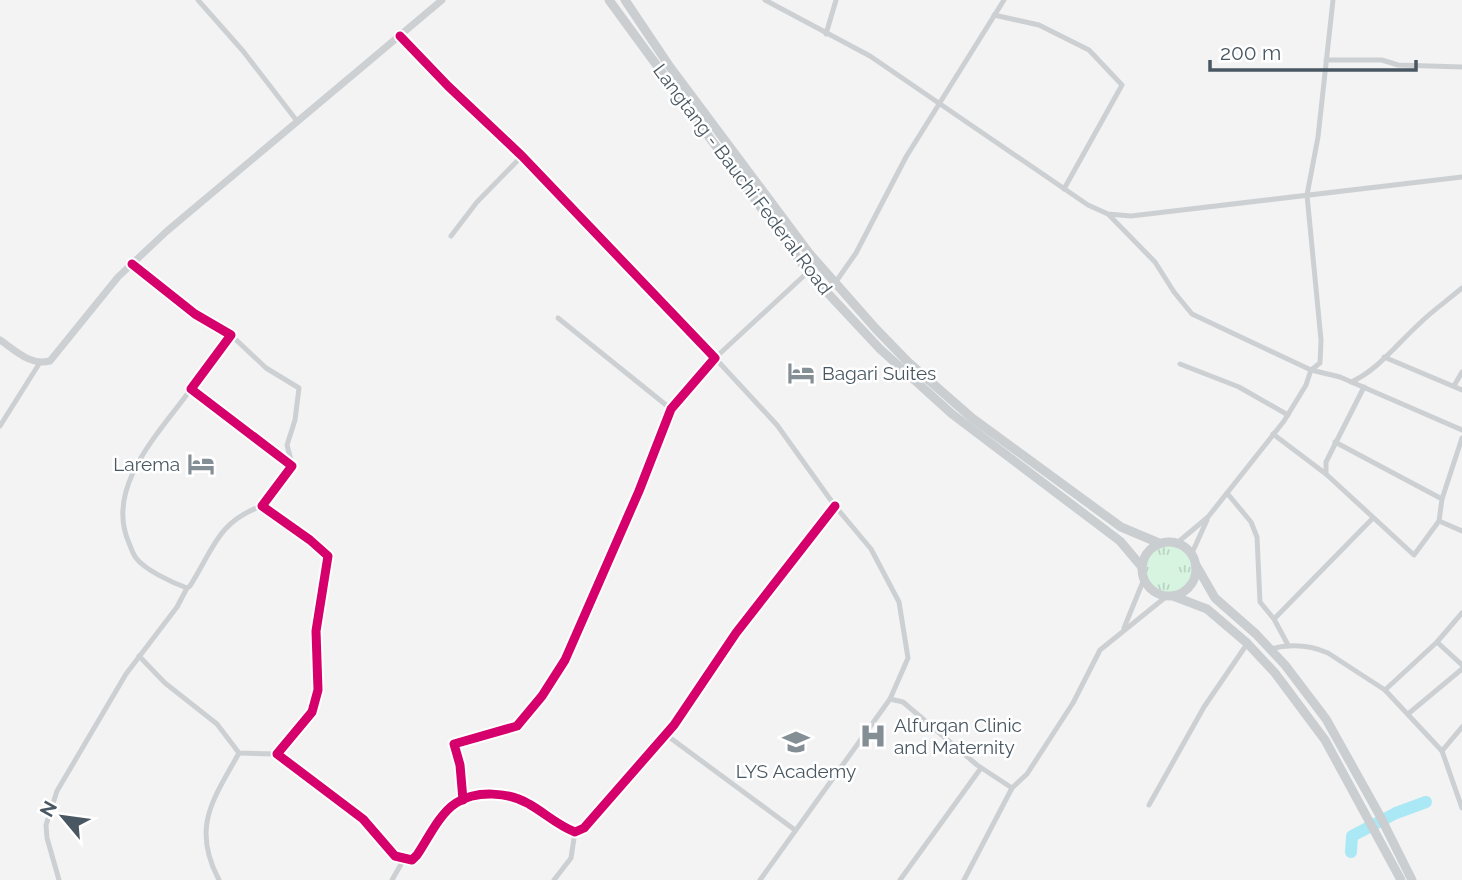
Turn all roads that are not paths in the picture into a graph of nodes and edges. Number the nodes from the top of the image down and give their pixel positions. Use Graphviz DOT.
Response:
graph roads {
  1 [pos="198,0"];
  2 [pos="442,0"];
  3 [pos="609,0"];
  4 [pos="625,0"];
  5 [pos="765,0"];
  6 [pos="836,0"];
  7 [pos="1004,0"];
  8 [pos="1333,0"];
  9 [pos="994,15"];
  10 [pos="827,34"];
  11 [pos="400,36"];
  12 [pos="1325,60"];
  13 [pos="1462,67"];
  14 [pos="939,104"];
  15 [pos="297,121"];
  16 [pos="522,156"];
  17 [pos="1462,177"];
  18 [pos="1064,189"];
  19 [pos="1307,195"];
  20 [pos="1108,214"];
  21 [pos="451,236"];
  22 [pos="132,264"];
  23 [pos="808,272"];
  24 [pos="835,283"];
  25 [pos="1462,288"];
  26 [pos="558,318"];
  27 [pos="231,335"];
  28 [pos="0,340"];
  29 [pos="1384,357"];
  30 [pos="715,358"];
  31 [pos="39,364"];
  32 [pos="1180,364"];
  33 [pos="1311,370"];
  34 [pos="1462,372"];
  35 [pos="1351,382"];
  36 [pos="1454,386"];
  37 [pos="1364,387"];
  38 [pos="191,389"];
  39 [pos="1462,390"];
  40 [pos="671,409"];
  41 [pos="1287,415"];
  42 [pos="0,426"];
  43 [pos="1462,430"];
  44 [pos="1273,434"];
  45 [pos="1462,438"];
  46 [pos="1335,442"];
  47 [pos="1459,461"];
  48 [pos="292,466"];
  49 [pos="1326,474"];
  50 [pos="1227,493"];
  51 [pos="1442,499"];
  52 [pos="262,506"];
  53 [pos="835,506"];
  54 [pos="1208,517"];
  55 [pos="1373,518"];
  56 [pos="1439,521"];
  57 [pos="1462,531"];
  58 [pos="1159,543"];
  59 [pos="1177,543"];
  60 [pos="1192,553"];
  61 [pos="1196,565"];
  62 [pos="1142,567"];
  63 [pos="1144,579"];
  64 [pos="187,588"];
  65 [pos="1170,596"];
  66 [pos="1462,613"];
  67 [pos="1274,619"];
  68 [pos="1123,630"];
  69 [pos="1437,642"];
  70 [pos="1247,643"];
  71 [pos="1288,645"];
  72 [pos="1270,649"];
  73 [pos="139,656"];
  74 [pos="1462,667"];
  75 [pos="1385,690"];
  76 [pos="890,699"];
  77 [pos="1408,714"];
  78 [pos="1462,727"];
  79 [pos="665,734"];
  80 [pos="1442,751"];
  81 [pos="239,753"];
  82 [pos="277,754"];
  83 [pos="981,768"];
  84 [pos="1012,788"];
  85 [pos="463,800"];
  86 [pos="1149,805"];
  87 [pos="1462,808"];
  88 [pos="794,830"];
  89 [pos="575,832"];
  90 [pos="1383,834"];
  91 [pos="404,859"];
  92 [pos="60,880"];
  93 [pos="219,880"];
  94 [pos="392,880"];
  95 [pos="554,880"];
  96 [pos="760,880"];
  97 [pos="900,880"];
  98 [pos="964,880"];
  99 [pos="1401,880"];
  100 [pos="1412,880"];
  1 -- 15 [label="street"];
  2 -- 11 [label="street"];
  3 -- 23 [label="main road, Langtang - Bauchi Federal Road"];
  4 -- 24 [label="main road, Langtang - Bauchi Federal Road"];
  5 -- 10 [label="street"];
  6 -- 10 [label="street"];
  7 -- 9 [label="street"];
  8 -- 12 [label="street"];
  9 -- 14 [label="street"];
  9 -- 18 [label="street"];
  10 -- 14 [label="street"];
  11 -- 15 [label="street"];
  11 -- 16 [label="street"];
  12 -- 13 [label="street"];
  12 -- 19 [label="street"];
  14 -- 18 [label="street"];
  14 -- 24 [label="street"];
  15 -- 22 [label="street"];
  16 -- 21 [label="street"];
  16 -- 30 [label="street"];
  17 -- 19 [label="street"];
  18 -- 20 [label="street"];
  19 -- 20 [label="street"];
  19 -- 33 [label="street"];
  20 -- 33 [label="street"];
  22 -- 27 [label="street"];
  22 -- 31 [label="street"];
  23 -- 30 [label="street"];
  23 -- 62 [label="main road, Langtang - Bauchi Federal Road"];
  24 -- 58 [label="main road, Langtang - Bauchi Federal Road"];
  25 -- 29 [label="street"];
  26 -- 40 [label="street"];
  27 -- 38 [label="street"];
  27 -- 48 [label="street"];
  28 -- 31 [label="street"];
  29 -- 35 [label="street"];
  29 -- 36 [label="street"];
  30 -- 40 [label="street"];
  30 -- 53 [label="street"];
  31 -- 42 [label="street"];
  32 -- 41 [label="street"];
  33 -- 35 [label="street"];
  33 -- 41 [label="street"];
  34 -- 36 [label="street"];
  35 -- 37 [label="street"];
  36 -- 39 [label="street"];
  37 -- 43 [label="street"];
  37 -- 46 [label="street"];
  38 -- 48 [label="street"];
  38 -- 64 [label="street"];
  40 -- 85 [label="street"];
  41 -- 44 [label="street"];
  44 -- 49 [label="street"];
  44 -- 50 [label="street"];
  45 -- 47 [label="street"];
  46 -- 49 [label="street"];
  46 -- 51 [label="street"];
  47 -- 51 [label="street"];
  48 -- 52 [label="street"];
  49 -- 55 [label="street"];
  50 -- 54 [label="street"];
  50 -- 67 [label="street"];
  51 -- 56 [label="street"];
  52 -- 64 [label="street"];
  52 -- 82 [label="street"];
  53 -- 76 [label="street"];
  53 -- 79 [label="street"];
  54 -- 59 [label="street"];
  54 -- 60 [label="street"];
  55 -- 56 [label="street"];
  55 -- 67 [label="street"];
  56 -- 57 [label="street"];
  58 -- 59 [label="main road"];
  58 -- 62 [label="main road"];
  59 -- 60 [label="main road"];
  60 -- 61 [label="main road"];
  61 -- 65 [label="main road"];
  61 -- 72 [label="main road"];
  62 -- 63 [label="main road"];
  63 -- 65 [label="main road"];
  63 -- 68 [label="street"];
  64 -- 73 [label="street"];
  65 -- 68 [label="street"];
  65 -- 70 [label="main road"];
  66 -- 69 [label="street"];
  67 -- 71 [label="street"];
  68 -- 84 [label="street"];
  69 -- 74 [label="street"];
  69 -- 75 [label="street"];
  70 -- 86 [label="street"];
  70 -- 90 [label="main road"];
  71 -- 72 [label="street"];
  71 -- 75 [label="street"];
  72 -- 90 [label="main road"];
  73 -- 81 [label="street"];
  73 -- 92 [label="street"];
  74 -- 77 [label="street"];
  75 -- 77 [label="street"];
  76 -- 83 [label="street"];
  76 -- 88 [label="street"];
  77 -- 80 [label="street"];
  78 -- 80 [label="street"];
  79 -- 88 [label="street"];
  79 -- 89 [label="street"];
  80 -- 87 [label="street"];
  81 -- 82 [label="street"];
  81 -- 93 [label="street"];
  82 -- 91 [label="street"];
  83 -- 84 [label="street"];
  83 -- 97 [label="street"];
  84 -- 98 [label="street"];
  85 -- 89 [label="street"];
  85 -- 91 [label="street"];
  88 -- 96 [label="street"];
  89 -- 95 [label="street"];
  90 -- 99 [label="main road"];
  90 -- 100 [label="main road"];
  91 -- 94 [label="street"];
}
